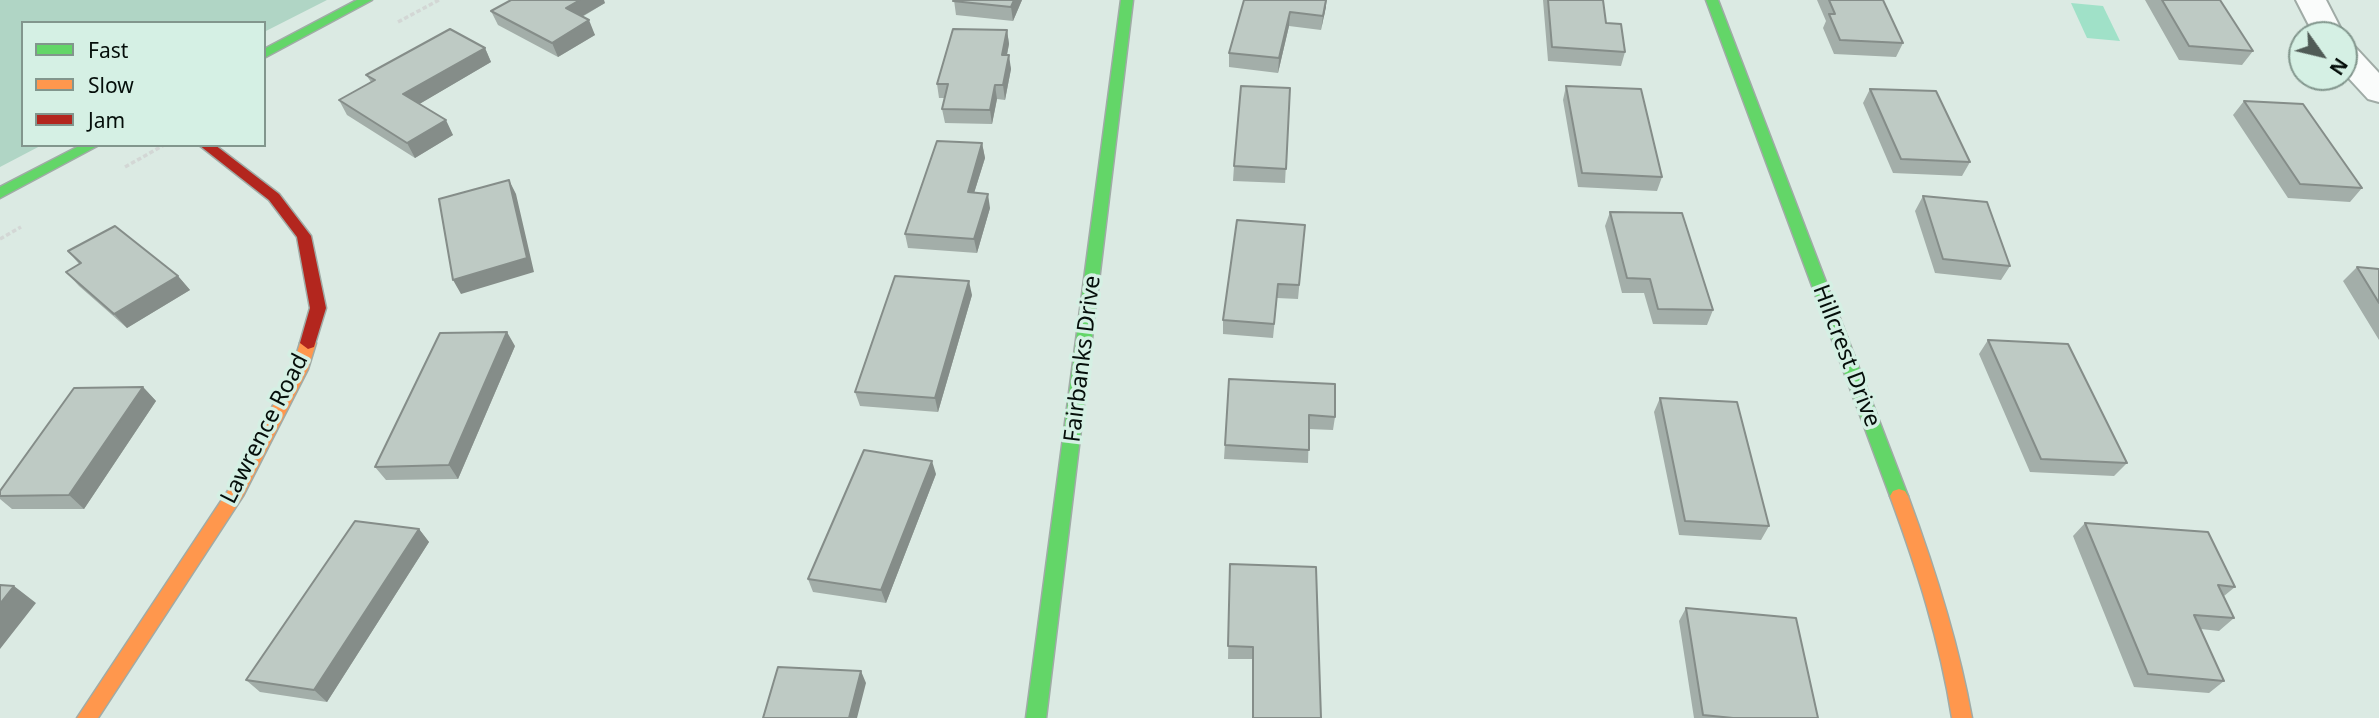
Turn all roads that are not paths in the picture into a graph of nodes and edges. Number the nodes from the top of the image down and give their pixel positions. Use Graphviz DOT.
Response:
graph roads {
  1 [pos="366,0"];
  2 [pos="1127,0"];
  3 [pos="1712,0"];
  4 [pos="2311,0"];
  5 [pos="2322,21"];
  6 [pos="266,53"];
  7 [pos="2358,69"];
  8 [pos="2379,92"];
  9 [pos="88,147"];
  10 [pos="209,147"];
  11 [pos="0,194"];
  12 [pos="87,718"];
  13 [pos="1036,718"];
  14 [pos="1962,718"];
  1 -- 6 [label="street"];
  2 -- 13 [label="street, Fairbanks Drive"];
  3 -- 14 [label="street, Hillcrest Drive"];
  4 -- 5 [label="street"];
  7 -- 8 [label="street"];
  9 -- 11 [label="street"];
  10 -- 12 [label="street, Lawrence Road"];
}
